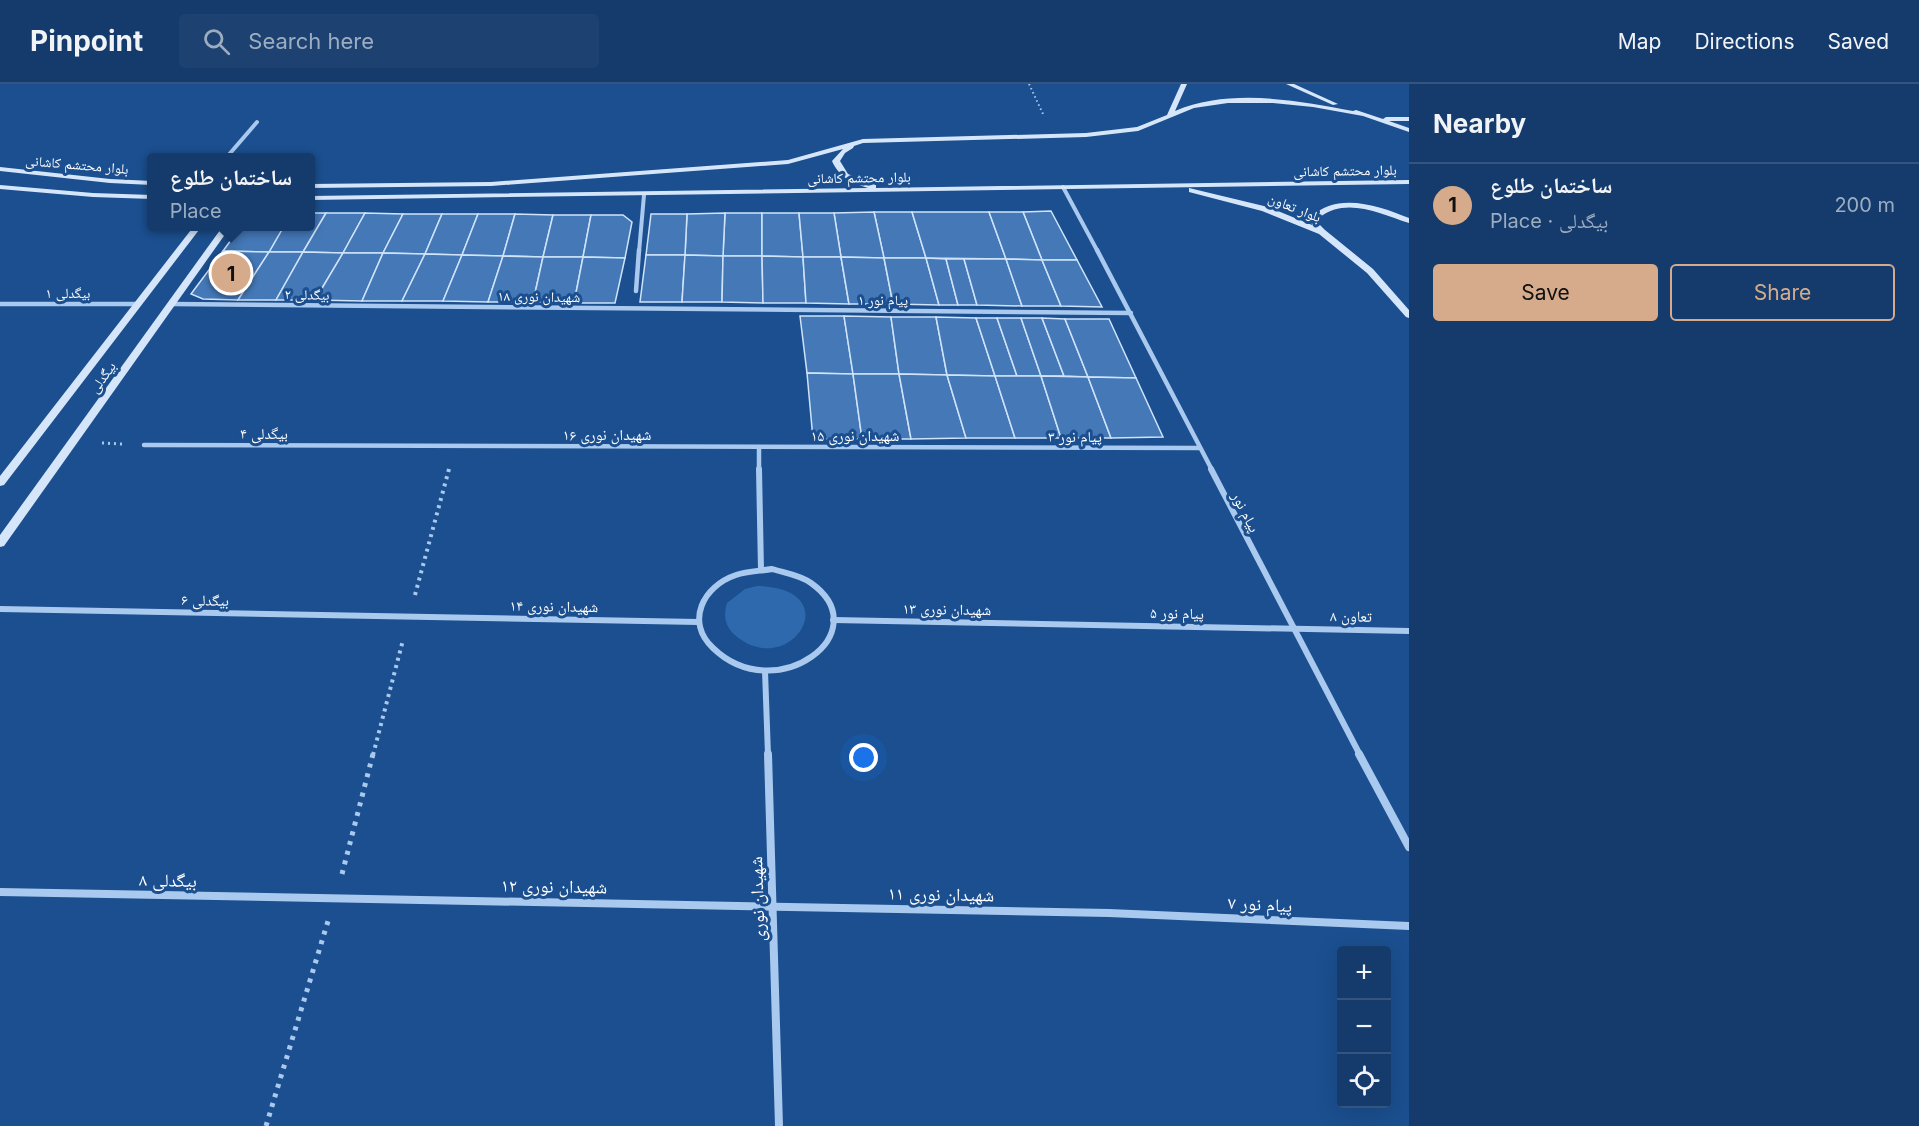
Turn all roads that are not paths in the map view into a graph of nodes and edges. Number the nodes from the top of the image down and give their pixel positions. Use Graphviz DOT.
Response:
graph roads {
  1 [pos="1184,84"];
  2 [pos="1288,84"];
  3 [pos="1361,115"];
  4 [pos="1169,117"];
  5 [pos="1373,118"];
  6 [pos="1409,119"];
  7 [pos="257,122"];
  8 [pos="1409,130"];
  9 [pos="863,141"];
  10 [pos="230,153"];
  11 [pos="0,169"];
  12 [pos="620,173"];
  13 [pos="1409,182"];
  14 [pos="147,183"];
  15 [pos="315,186"];
  16 [pos="1176,186"];
  17 [pos="1063,187"];
  18 [pos="0,188"];
  19 [pos="886,190"];
  20 [pos="621,195"];
  21 [pos="644,195"];
  22 [pos="123,196"];
  23 [pos="147,197"];
  24 [pos="315,198"];
  25 [pos="147,201"];
  26 [pos="1409,221"];
  27 [pos="191,231"];
  28 [pos="223,231"];
  29 [pos="1322,232"];
  30 [pos="636,291"];
  31 [pos="0,304"];
  32 [pos="136,304"];
  33 [pos="171,304"];
  34 [pos="442,307"];
  35 [pos="636,309"];
  36 [pos="1131,313"];
  37 [pos="1409,315"];
  38 [pos="144,444"];
  39 [pos="456,445"];
  40 [pos="759,447"];
  41 [pos="950,448"];
  42 [pos="1199,448"];
  43 [pos="0,483"];
  44 [pos="0,543"];
  45 [pos="761,570"];
  46 [pos="0,609"];
  47 [pos="409,617"];
  48 [pos="833,620"];
  49 [pos="698,622"];
  50 [pos="1061,624"];
  51 [pos="1292,629"];
  52 [pos="1409,631"];
  53 [pos="765,671"];
  54 [pos="1409,847"];
  55 [pos="0,892"];
  56 [pos="336,897"];
  57 [pos="772,905"];
  58 [pos="1109,913"];
  59 [pos="1409,926"];
  60 [pos="779,1126"];
  1 -- 4 [label="main road"];
  2 -- 3 [label="main road"];
  3 -- 4 [label="main road, بلوار محتشم کاشانی"];
  3 -- 5 [label="main road"];
  4 -- 9 [label="main road, بلوار محتشم کاشانی"];
  5 -- 6 [label="main road"];
  5 -- 8 [label="main road"];
  7 -- 10 [label="street"];
  9 -- 12 [label="main road, بلوار محتشم کاشانی"];
  9 -- 19 [label="main road"];
  11 -- 14 [label="main road, بلوار محتشم کاشانی"];
  12 -- 15 [label="main road, بلوار محتشم کاشانی"];
  12 -- 20 [label="main road"];
  13 -- 16 [label="main road, بلوار محتشم کاشانی"];
  16 -- 17 [label="main road, بلوار محتشم کاشانی"];
  16 -- 29 [label="main road, بلوار تعاون"];
  17 -- 19 [label="main road, بلوار محتشم کاشانی"];
  17 -- 36 [label="street, پیام نور"];
  18 -- 22 [label="main road, بلوار محتشم کاشانی"];
  19 -- 21 [label="main road, بلوار محتشم کاشانی"];
  20 -- 21 [label="main road, بلوار محتشم کاشانی"];
  20 -- 24 [label="main road, بلوار محتشم کاشانی"];
  21 -- 30 [label="street"];
  22 -- 23 [label="main road, بلوار محتشم کاشانی"];
  22 -- 25 [label="main road"];
  26 -- 29 [label="main road"];
  27 -- 32 [label="main road, بیگدلی"];
  28 -- 33 [label="main road, بیگدلی"];
  29 -- 37 [label="main road, بلوار تعاون"];
  31 -- 32 [label="street, بیگدلی ۱"];
  32 -- 43 [label="main road, بیگدلی"];
  33 -- 34 [label="street, بیگدلی ۲"];
  33 -- 44 [label="main road, بیگدلی"];
  34 -- 35 [label="street, شهیدان نوری ۱۸"];
  35 -- 36 [label="street, پیام نور ۱"];
  36 -- 42 [label="street, پیام نور"];
  38 -- 39 [label="street, بیگدلی ۴"];
  39 -- 40 [label="street, شهیدان نوری ۱۶"];
  40 -- 41 [label="street, شهیدان نوری ۱۵"];
  40 -- 45 [label="street"];
  41 -- 42 [label="street, پیام نور ۳"];
  42 -- 51 [label="street, پیام نور"];
  45 -- 48 [label="street"];
  45 -- 49 [label="street"];
  46 -- 47 [label="street, بیگدلی ۶"];
  47 -- 49 [label="street, شهیدان نوری ۱۴"];
  48 -- 50 [label="street, شهیدان نوری ۱۳"];
  48 -- 53 [label="street"];
  49 -- 53 [label="street"];
  50 -- 51 [label="street, پیام نور ۵"];
  51 -- 52 [label="street, تعاون ۸"];
  51 -- 54 [label="street, پیام نور"];
  53 -- 57 [label="street, شهیدان نوری"];
  55 -- 56 [label="street, بیگدلی ۸"];
  56 -- 57 [label="street, شهیدان نوری ۱۲"];
  57 -- 58 [label="street, شهیدان نوری ۱۱"];
  57 -- 60 [label="street, شهیدان نوری"];
  58 -- 59 [label="street, پیام نور ۷"];
}
